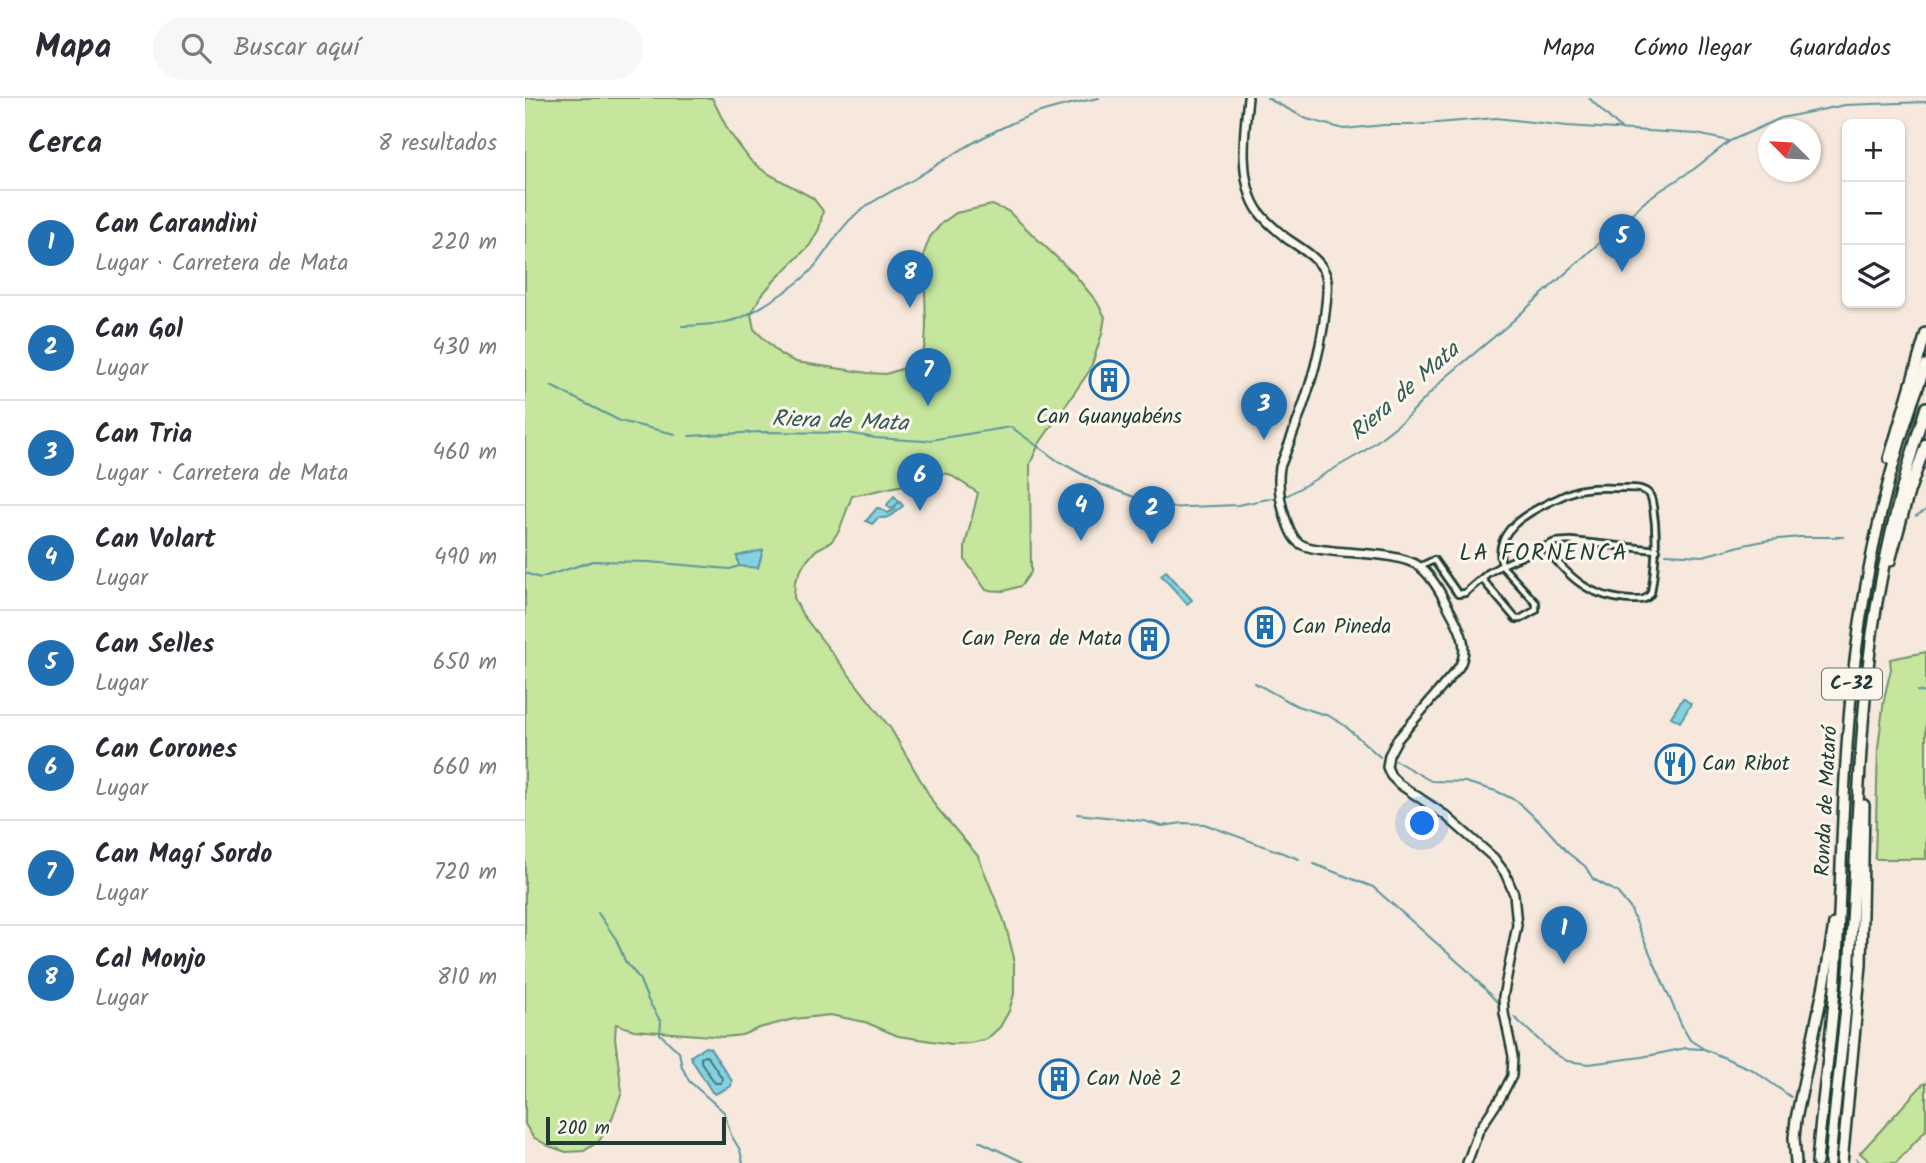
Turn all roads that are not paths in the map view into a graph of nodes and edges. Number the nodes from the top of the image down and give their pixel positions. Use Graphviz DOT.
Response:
graph roads {
  1 [pos="1248,98"];
  2 [pos="1926,333"];
  3 [pos="1926,365"];
  4 [pos="1926,407"];
  5 [pos="1926,444"];
  6 [pos="1890,474"];
  7 [pos="1545,547"];
  8 [pos="1657,550"];
  9 [pos="1502,565"];
  10 [pos="1419,567"];
  11 [pos="1482,579"];
  12 [pos="1881,582"];
  13 [pos="1860,768"];
  14 [pos="1839,898"];
  15 [pos="1467,1163"];
  16 [pos="1796,1163"];
  17 [pos="1817,1163"];
  18 [pos="1830,1163"];
  19 [pos="1842,1163"];
  1 -- 10 [label="street"];
  2 -- 6 [label="highway"];
  3 -- 6 [label="highway, Ronda de Mataró / C-32"];
  4 -- 12 [label="highway, Ronda de Mataró / C-32"];
  5 -- 12 [label="highway"];
  6 -- 14 [label="highway, Ronda de Mataró / C-32"];
  7 -- 8 [label="street"];
  7 -- 8 [label="street"];
  7 -- 9 [label="street"];
  8 -- 9 [label="street"];
  9 -- 11 [label="street"];
  9 -- 11 [label="street"];
  10 -- 11 [label="street"];
  10 -- 15 [label="street"];
  12 -- 13 [label="highway, Ronda de Mataró / C-32"];
  13 -- 18 [label="highway, Ronda de Mataró / C-32"];
  13 -- 19 [label="highway"];
  14 -- 16 [label="highway"];
  14 -- 17 [label="highway, Ronda de Mataró / C-32"];
}
